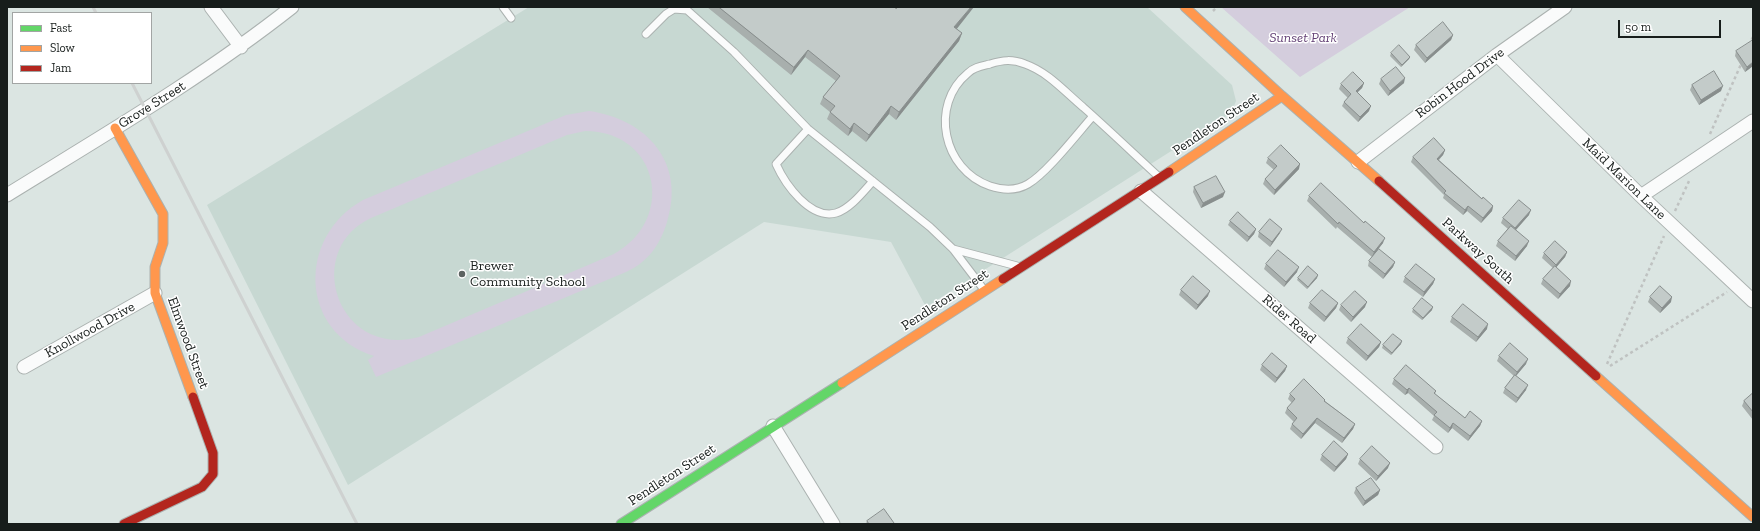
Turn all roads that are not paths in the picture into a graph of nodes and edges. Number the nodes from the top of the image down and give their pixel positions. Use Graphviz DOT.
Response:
graph roads {
  1 [pos="210,7"];
  2 [pos="292,7"];
  3 [pos="504,7"];
  4 [pos="1184,7"];
  5 [pos="1565,7"];
  6 [pos="511,18"];
  7 [pos="646,34"];
  8 [pos="241,47"];
  9 [pos="1497,55"];
  10 [pos="1282,96"];
  11 [pos="1093,116"];
  12 [pos="1753,121"];
  13 [pos="116,128"];
  14 [pos="808,129"];
  15 [pos="1358,162"];
  16 [pos="1161,178"];
  17 [pos="873,181"];
  18 [pos="1141,191"];
  19 [pos="7,195"];
  20 [pos="1641,196"];
  21 [pos="953,249"];
  22 [pos="1023,267"];
  23 [pos="985,291"];
  24 [pos="155,292"];
  25 [pos="1753,301"];
  26 [pos="24,367"];
  27 [pos="773,426"];
  28 [pos="1436,447"];
  29 [pos="1753,517"];
  30 [pos="124,524"];
  31 [pos="621,524"];
  32 [pos="833,524"];
  1 -- 8 [label="street"];
  2 -- 8 [label="street, Grove Street"];
  3 -- 6 [label="lane"];
  4 -- 10 [label="street, Parkway South"];
  5 -- 9 [label="street, Robin Hood Drive"];
  7 -- 14 [label="lane"];
  8 -- 13 [label="street, Grove Street"];
  9 -- 15 [label="street, Robin Hood Drive"];
  9 -- 20 [label="street, Maid Marion Lane"];
  10 -- 15 [label="street, Parkway South"];
  10 -- 16 [label="street, Pendleton Street"];
  11 -- 11 [label="lane"];
  11 -- 16 [label="lane"];
  12 -- 20 [label="street"];
  13 -- 19 [label="street, Grove Street"];
  13 -- 24 [label="street, Elmwood Street"];
  14 -- 17 [label="lane"];
  14 -- 17 [label="lane"];
  15 -- 29 [label="street, Parkway South"];
  16 -- 18 [label="street, Pendleton Street"];
  17 -- 21 [label="lane"];
  18 -- 22 [label="street, Pendleton Street"];
  18 -- 28 [label="street, Rider Road"];
  20 -- 25 [label="street, Maid Marion Lane"];
  21 -- 22 [label="lane"];
  21 -- 23 [label="lane"];
  22 -- 23 [label="street, Pendleton Street"];
  23 -- 27 [label="street, Pendleton Street"];
  24 -- 26 [label="street, Knollwood Drive"];
  24 -- 30 [label="street, Elmwood Street"];
  27 -- 31 [label="street, Pendleton Street"];
  27 -- 32 [label="street"];
}
